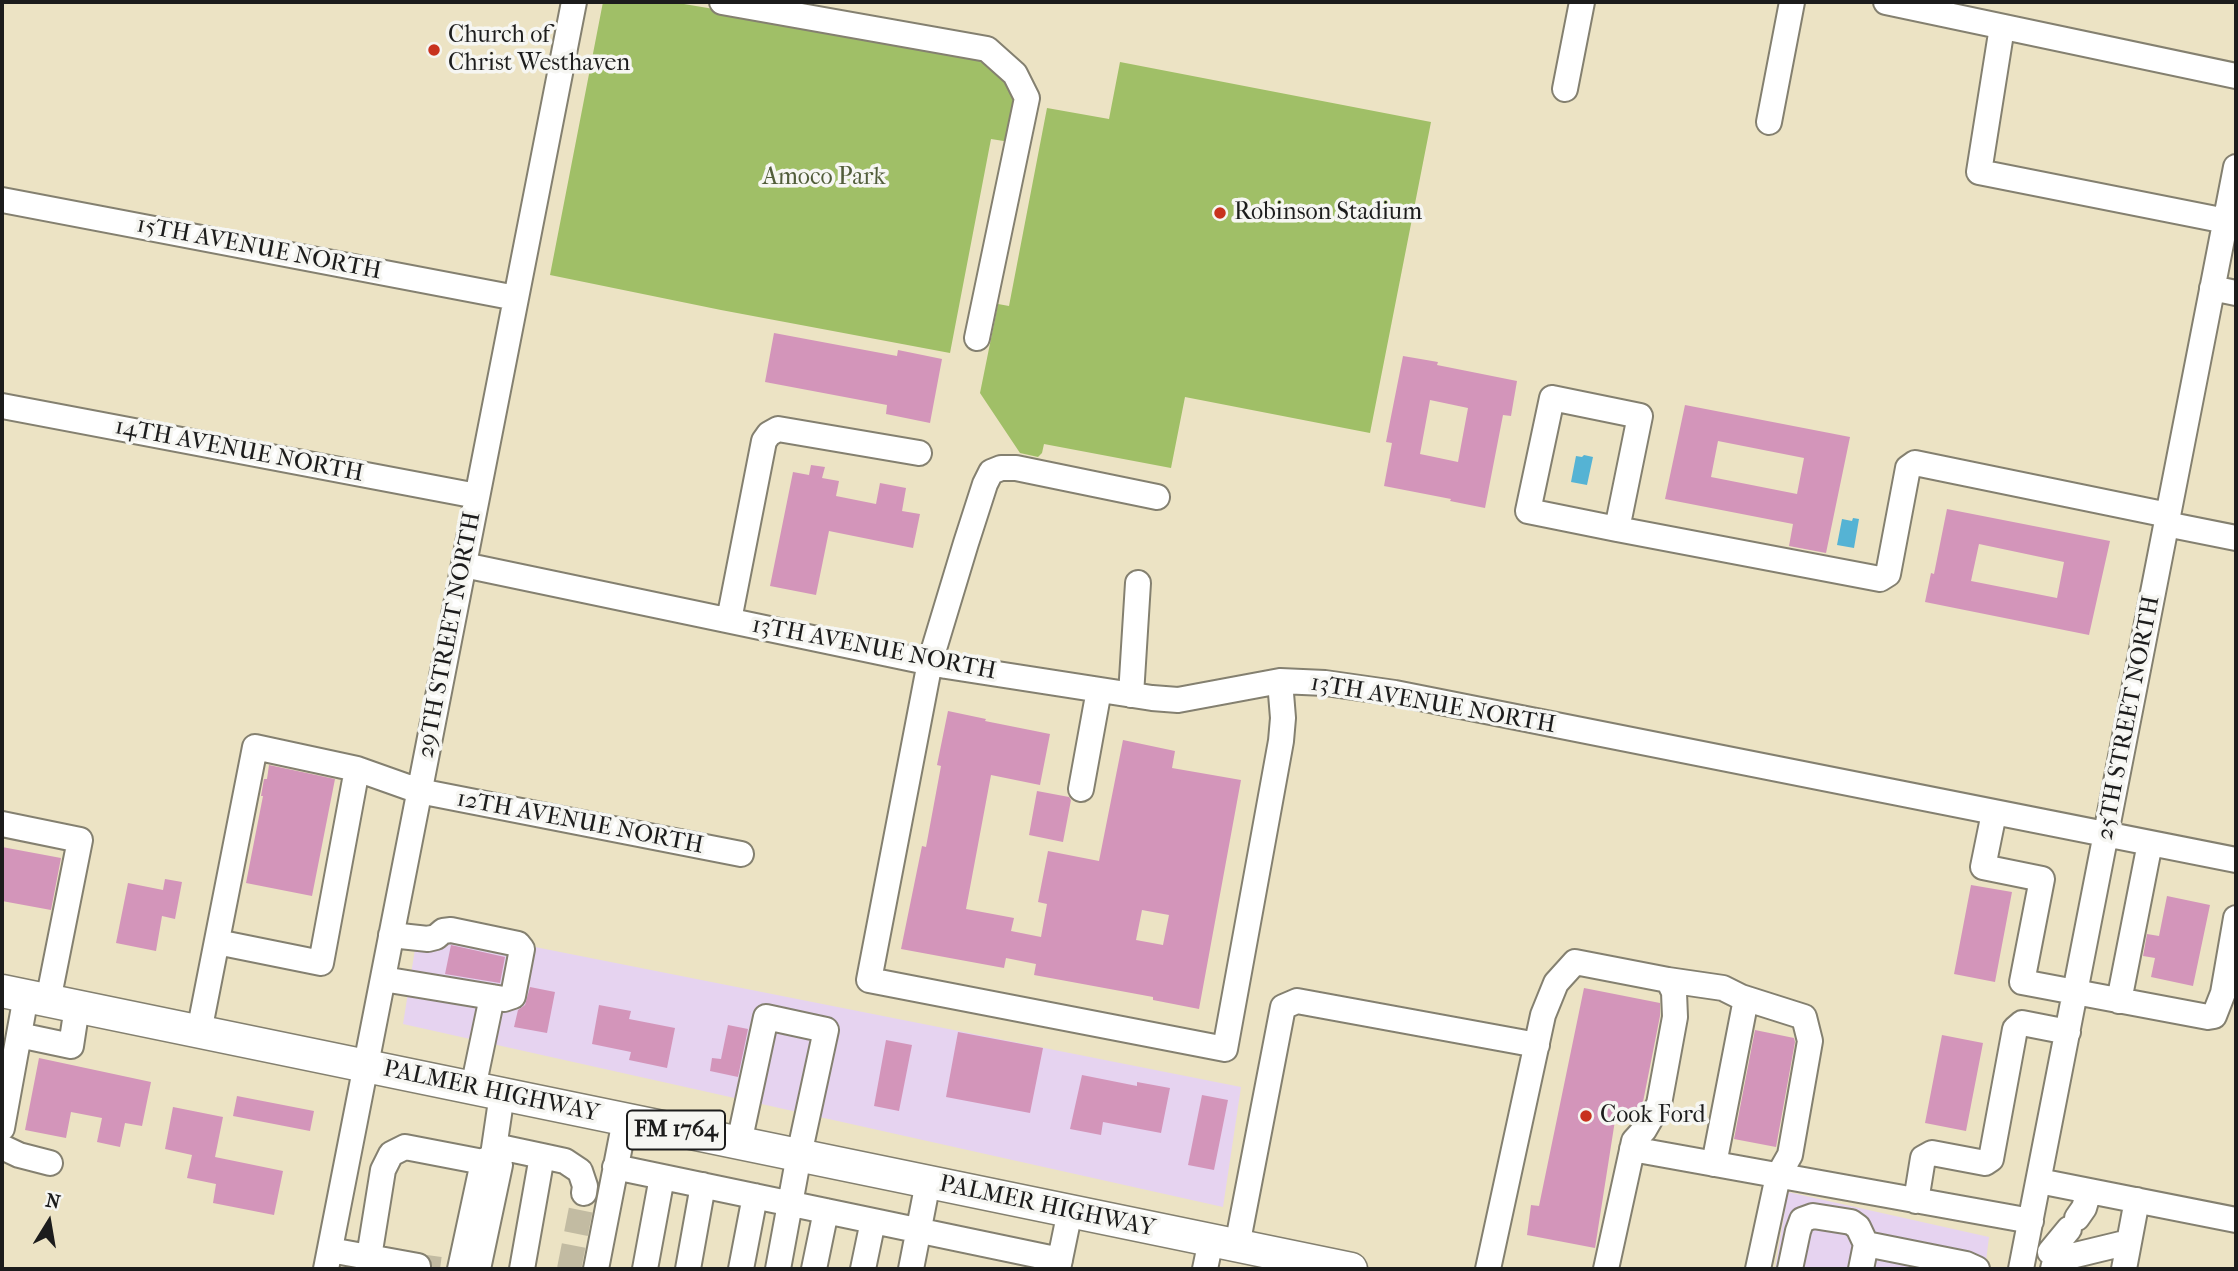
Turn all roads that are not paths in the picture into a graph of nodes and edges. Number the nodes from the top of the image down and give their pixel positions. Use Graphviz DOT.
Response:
graph roads {
  1 [pos="574,2"];
  2 [pos="722,2"];
  3 [pos="1582,2"];
  4 [pos="1792,2"];
  5 [pos="1885,2"];
  6 [pos="2002,27"];
  7 [pos="2236,76"];
  8 [pos="1565,89"];
  9 [pos="1769,122"];
  10 [pos="2236,167"];
  11 [pos="2,200"];
  12 [pos="2226,220"];
  13 [pos="2224,290"];
  14 [pos="516,298"];
  15 [pos="977,338"];
  16 [pos="2,406"];
  17 [pos="919,453"];
  18 [pos="477,496"];
  19 [pos="1157,497"];
  20 [pos="2167,520"];
  21 [pos="1616,529"];
  22 [pos="2236,538"];
  23 [pos="464,565"];
  24 [pos="1138,583"];
  25 [pos="729,620"];
  26 [pos="930,662"];
  27 [pos="1280,681"];
  28 [pos="1099,690"];
  29 [pos="1131,695"];
  30 [pos="356,769"];
  31 [pos="1081,789"];
  32 [pos="419,791"];
  33 [pos="1994,813"];
  34 [pos="2,824"];
  35 [pos="2106,835"];
  36 [pos="2151,843"];
  37 [pos="741,854"];
  38 [pos="2236,860"];
  39 [pos="2236,918"];
  40 [pos="391,935"];
  41 [pos="217,942"];
  42 [pos="383,979"];
  43 [pos="1668,980"];
  44 [pos="2075,992"];
  45 [pos="492,997"];
  46 [pos="38,999"];
  47 [pos="1746,999"];
  48 [pos="2119,1000"];
  49 [pos="199,1032"];
  50 [pos="2067,1032"];
  51 [pos="19,1035"];
  52 [pos="1537,1045"];
  53 [pos="366,1066"];
  54 [pos="487,1091"];
  55 [pos="625,1119"];
  56 [pos="2,1128"];
  57 [pos="739,1143"];
  58 [pos="2,1146"];
  59 [pos="1632,1149"];
  60 [pos="491,1154"];
  61 [pos="542,1156"];
  62 [pos="799,1156"];
  63 [pos="50,1163"];
  64 [pos="1714,1164"];
  65 [pos="615,1167"];
  66 [pos="1777,1176"];
  67 [pos="662,1177"];
  68 [pos="2039,1181"];
  69 [pos="928,1182"];
  70 [pos="703,1185"];
  71 [pos="1831,1185"];
  72 [pos="2089,1191"];
  73 [pos="584,1194"];
  74 [pos="755,1196"];
  75 [pos="2137,1200"];
  76 [pos="1916,1201"];
  77 [pos="790,1204"];
  78 [pos="826,1211"];
  79 [pos="1070,1211"];
  80 [pos="1826,1218"];
  81 [pos="2236,1220"];
  82 [pos="873,1221"];
  83 [pos="919,1230"];
  84 [pos="2029,1232"];
  85 [pos="2129,1242"];
  86 [pos="1866,1244"];
  87 [pos="1218,1252"];
  88 [pos="1010,1259"];
  89 [pos="328,1260"];
  90 [pos="2054,1261"];
  91 [pos="373,1263"];
  92 [pos="1059,1265"];
  93 [pos="418,1266"];
  94 [pos="460,1269"];
  95 [pos="478,1269"];
  96 [pos="522,1269"];
  97 [pos="596,1269"];
  98 [pos="645,1269"];
  99 [pos="689,1269"];
  100 [pos="741,1269"];
  101 [pos="778,1269"];
  102 [pos="814,1269"];
  103 [pos="863,1269"];
  104 [pos="911,1269"];
  105 [pos="1351,1269"];
  106 [pos="1488,1269"];
  107 [pos="1606,1269"];
  108 [pos="1758,1269"];
  109 [pos="1790,1269"];
  110 [pos="1861,1269"];
  111 [pos="1977,1269"];
  112 [pos="2021,1269"];
  113 [pos="2123,1269"];
  1 -- 14 [label="street, 29TH STREET NORTH"];
  2 -- 15 [label="street"];
  3 -- 8 [label="street"];
  4 -- 9 [label="street"];
  5 -- 6 [label="street"];
  6 -- 7 [label="street"];
  6 -- 12 [label="street"];
  10 -- 12 [label="street, 25TH STREET NORTH"];
  11 -- 14 [label="street, 15TH AVENUE NORTH"];
  12 -- 13 [label="street, 25TH STREET NORTH"];
  13 -- 20 [label="street, 25TH STREET NORTH"];
  14 -- 18 [label="street, 29TH STREET NORTH"];
  16 -- 18 [label="street, 14TH AVENUE NORTH"];
  17 -- 25 [label="street"];
  18 -- 23 [label="street, 29TH STREET NORTH"];
  19 -- 26 [label="street"];
  20 -- 21 [label="street"];
  20 -- 22 [label="street"];
  20 -- 35 [label="street, 25TH STREET NORTH"];
  21 -- 21 [label="street"];
  23 -- 25 [label="street, 13TH AVENUE NORTH"];
  23 -- 32 [label="street, 29TH STREET NORTH"];
  24 -- 29 [label="street"];
  25 -- 26 [label="street, 13TH AVENUE NORTH"];
  26 -- 27 [label="street"];
  26 -- 28 [label="street, 13TH AVENUE NORTH"];
  27 -- 29 [label="street, 13TH AVENUE NORTH"];
  27 -- 33 [label="street, 13TH AVENUE NORTH"];
  28 -- 29 [label="street, 13TH AVENUE NORTH"];
  28 -- 31 [label="street"];
  30 -- 32 [label="street, 12TH AVENUE NORTH"];
  30 -- 41 [label="street, 12TH AVENUE NORTH"];
  30 -- 41 [label="street"];
  32 -- 37 [label="street, 12TH AVENUE NORTH"];
  32 -- 40 [label="street, 29TH STREET NORTH"];
  33 -- 35 [label="street, 13TH AVENUE NORTH"];
  33 -- 44 [label="street"];
  34 -- 46 [label="street"];
  35 -- 36 [label="street, 13TH AVENUE NORTH"];
  35 -- 44 [label="street, 25TH STREET NORTH"];
  36 -- 38 [label="street, 13TH AVENUE NORTH"];
  36 -- 48 [label="street"];
  39 -- 48 [label="street"];
  40 -- 42 [label="street, 29TH STREET NORTH"];
  40 -- 45 [label="street"];
  41 -- 49 [label="street"];
  42 -- 45 [label="street"];
  42 -- 53 [label="street, 29TH STREET NORTH"];
  43 -- 47 [label="street"];
  43 -- 52 [label="street"];
  43 -- 59 [label="street"];
  44 -- 48 [label="street"];
  44 -- 50 [label="street, 25TH STREET NORTH"];
  45 -- 54 [label="street"];
  46 -- 49 [label="main road, PALMER HIGHWAY / FM 1764"];
  46 -- 51 [label="street"];
  46 -- 51 [label="street"];
  47 -- 64 [label="street"];
  47 -- 66 [label="street"];
  49 -- 53 [label="main road, PALMER HIGHWAY / FM 1764"];
  50 -- 68 [label="street, 25TH STREET NORTH"];
  50 -- 76 [label="street"];
  51 -- 56 [label="street"];
  52 -- 87 [label="street"];
  52 -- 106 [label="street"];
  53 -- 54 [label="main road, PALMER HIGHWAY / FM 1764"];
  53 -- 89 [label="street, 29TH STREET NORTH"];
  54 -- 55 [label="main road, PALMER HIGHWAY / FM 1764"];
  54 -- 60 [label="street"];
  55 -- 57 [label="main road, PALMER HIGHWAY / FM 1764"];
  55 -- 65 [label="street"];
  57 -- 62 [label="main road, PALMER HIGHWAY / FM 1764"];
  57 -- 62 [label="street"];
  58 -- 63 [label="street"];
  59 -- 64 [label="street"];
  59 -- 107 [label="street"];
  60 -- 61 [label="street"];
  60 -- 91 [label="street"];
  60 -- 94 [label="street"];
  60 -- 95 [label="street"];
  61 -- 73 [label="street"];
  61 -- 96 [label="street"];
  62 -- 69 [label="main road, PALMER HIGHWAY / FM 1764"];
  62 -- 77 [label="street"];
  64 -- 66 [label="street"];
  65 -- 67 [label="street"];
  65 -- 97 [label="street"];
  66 -- 71 [label="street"];
  66 -- 108 [label="street"];
  67 -- 70 [label="street"];
  67 -- 98 [label="street"];
  68 -- 72 [label="street"];
  68 -- 84 [label="street, 25TH STREET NORTH"];
  69 -- 79 [label="main road, PALMER HIGHWAY / FM 1764"];
  69 -- 83 [label="street"];
  70 -- 74 [label="street"];
  70 -- 99 [label="street"];
  71 -- 76 [label="street"];
  71 -- 80 [label="street"];
  72 -- 75 [label="street"];
  72 -- 90 [label="street"];
  74 -- 77 [label="street"];
  74 -- 100 [label="street"];
  75 -- 81 [label="street"];
  75 -- 85 [label="street"];
  76 -- 84 [label="street"];
  77 -- 78 [label="street"];
  77 -- 101 [label="street"];
  78 -- 82 [label="street"];
  78 -- 102 [label="street"];
  79 -- 87 [label="main road, PALMER HIGHWAY / FM 1764"];
  79 -- 92 [label="street"];
  80 -- 86 [label="street"];
  80 -- 109 [label="street"];
  82 -- 83 [label="street"];
  82 -- 103 [label="street"];
  83 -- 88 [label="street"];
  83 -- 104 [label="street"];
  84 -- 90 [label="street"];
  84 -- 112 [label="street, 25TH STREET NORTH"];
  85 -- 90 [label="street"];
  85 -- 113 [label="street"];
  86 -- 110 [label="street"];
  86 -- 111 [label="street"];
  87 -- 105 [label="main road, PALMER HIGHWAY / FM 1764"];
  88 -- 92 [label="street"];
  89 -- 91 [label="street"];
  91 -- 93 [label="street"];
}
